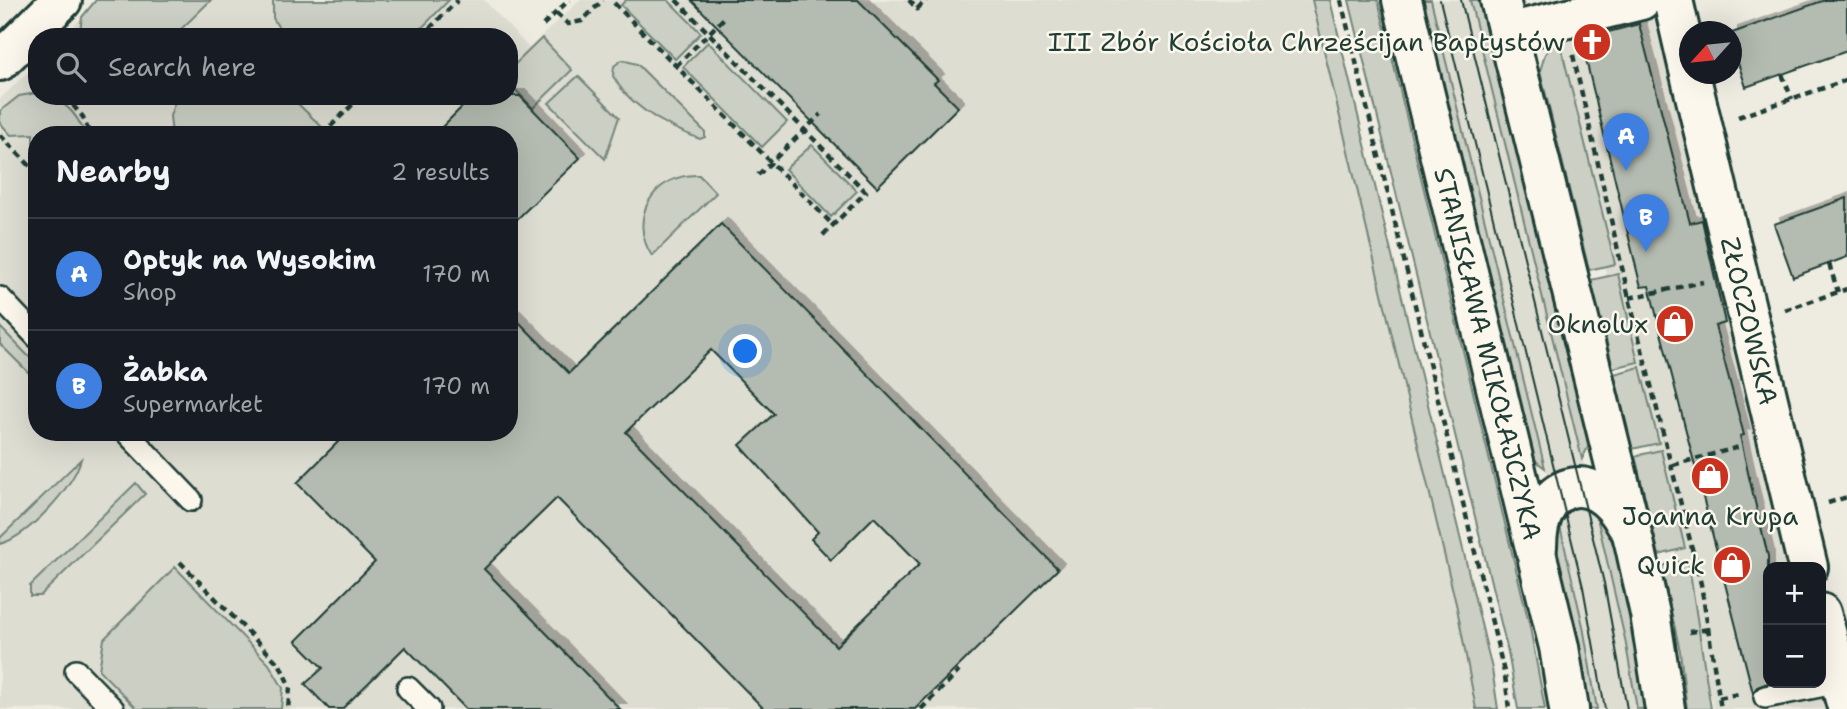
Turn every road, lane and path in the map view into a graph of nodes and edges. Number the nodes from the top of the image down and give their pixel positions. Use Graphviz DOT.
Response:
graph roads {
  1 [pos="62,0"];
  2 [pos="458,0"];
  3 [pos="569,0"];
  4 [pos="603,0"];
  5 [pos="676,0"];
  6 [pos="909,0"];
  7 [pos="926,0"];
  8 [pos="1341,0"];
  9 [pos="1402,0"];
  10 [pos="1641,0"];
  11 [pos="1673,0"];
  12 [pos="614,1"];
  13 [pos="556,13"];
  14 [pos="1504,16"];
  15 [pos="725,17"];
  16 [pos="1563,18"];
  17 [pos="543,25"];
  18 [pos="1679,25"];
  19 [pos="34,28"];
  20 [pos="430,28"];
  21 [pos="28,33"];
  22 [pos="709,33"];
  23 [pos="0,61"];
  24 [pos="676,66"];
  25 [pos="1782,74"];
  26 [pos="1847,80"];
  27 [pos="1693,84"];
  28 [pos="1792,99"];
  29 [pos="73,105"];
  30 [pos="352,105"];
  31 [pos="821,114"];
  32 [pos="1732,119"];
  33 [pos="86,126"];
  34 [pos="331,126"];
  35 [pos="806,130"];
  36 [pos="0,135"];
  37 [pos="772,162"];
  38 [pos="28,164"];
  39 [pos="758,175"];
  40 [pos="833,225"];
  41 [pos="820,238"];
  42 [pos="1829,264"];
  43 [pos="1738,274"];
  44 [pos="1847,289"];
  45 [pos="1838,292"];
  46 [pos="0,298"];
  47 [pos="1629,298"];
  48 [pos="1747,314"];
  49 [pos="28,328"];
  50 [pos="1777,437"];
  51 [pos="135,441"];
  52 [pos="1673,465"];
  53 [pos="191,500"];
  54 [pos="1634,546"];
  55 [pos="180,562"];
  56 [pos="1807,562"];
  57 [pos="1539,563"];
  58 [pos="1824,625"];
  59 [pos="1709,629"];
  60 [pos="1687,633"];
  61 [pos="76,671"];
  62 [pos="959,671"];
  63 [pos="408,688"];
  64 [pos="1843,694"];
  65 [pos="1765,697"];
  66 [pos="113,709"];
  67 [pos="288,709"];
  68 [pos="429,709"];
  69 [pos="921,709"];
  70 [pos="1509,709"];
  71 [pos="1569,709"];
  72 [pos="1665,709"];
  73 [pos="1721,709"];
  1 -- 19 [label="street"];
  2 -- 20 [label="path"];
  3 -- 13 [label="path"];
  4 -- 13 [label="path"];
  5 -- 22 [label="path"];
  6 -- 7 [label="path"];
  8 -- 70 [label="path"];
  9 -- 57 [label="street, STANISŁAWA MIKOŁAJCZYKA"];
  10 -- 16 [label="street"];
  11 -- 18 [label="street, ZŁOCZOWSKA"];
  12 -- 24 [label="path"];
  13 -- 17 [label="path"];
  14 -- 16 [label="street"];
  14 -- 54 [label="street"];
  15 -- 22 [label="path"];
  16 -- 47 [label="path"];
  21 -- 23 [label="street"];
  22 -- 24 [label="path"];
  22 -- 35 [label="path"];
  24 -- 37 [label="path"];
  25 -- 28 [label="path"];
  26 -- 28 [label="path"];
  27 -- 43 [label="street, ZŁOCZOWSKA"];
  28 -- 32 [label="path"];
  29 -- 33 [label="path"];
  30 -- 34 [label="path"];
  31 -- 35 [label="path"];
  35 -- 37 [label="path"];
  35 -- 40 [label="path"];
  36 -- 38 [label="path"];
  37 -- 39 [label="path"];
  37 -- 40 [label="path"];
  40 -- 41 [label="path"];
  42 -- 45 [label="path"];
  43 -- 47 [label="path"];
  43 -- 48 [label="street, ZŁOCZOWSKA"];
  44 -- 45 [label="path"];
  45 -- 48 [label="path"];
  46 -- 49 [label="lane"];
  47 -- 52 [label="path"];
  48 -- 50 [label="street, ZŁOCZOWSKA"];
  50 -- 52 [label="path"];
  50 -- 56 [label="street, ZŁOCZOWSKA"];
  51 -- 53 [label="lane"];
  52 -- 59 [label="path"];
  54 -- 57 [label="street"];
  54 -- 72 [label="street"];
  55 -- 67 [label="path"];
  57 -- 71 [label="street, STANISŁAWA MIKOŁAJCZYKA"];
  58 -- 64 [label="street"];
  59 -- 60 [label="path"];
  59 -- 73 [label="path"];
  61 -- 66 [label="lane"];
  62 -- 69 [label="path"];
  63 -- 68 [label="lane"];
  64 -- 65 [label="lane"];
}
